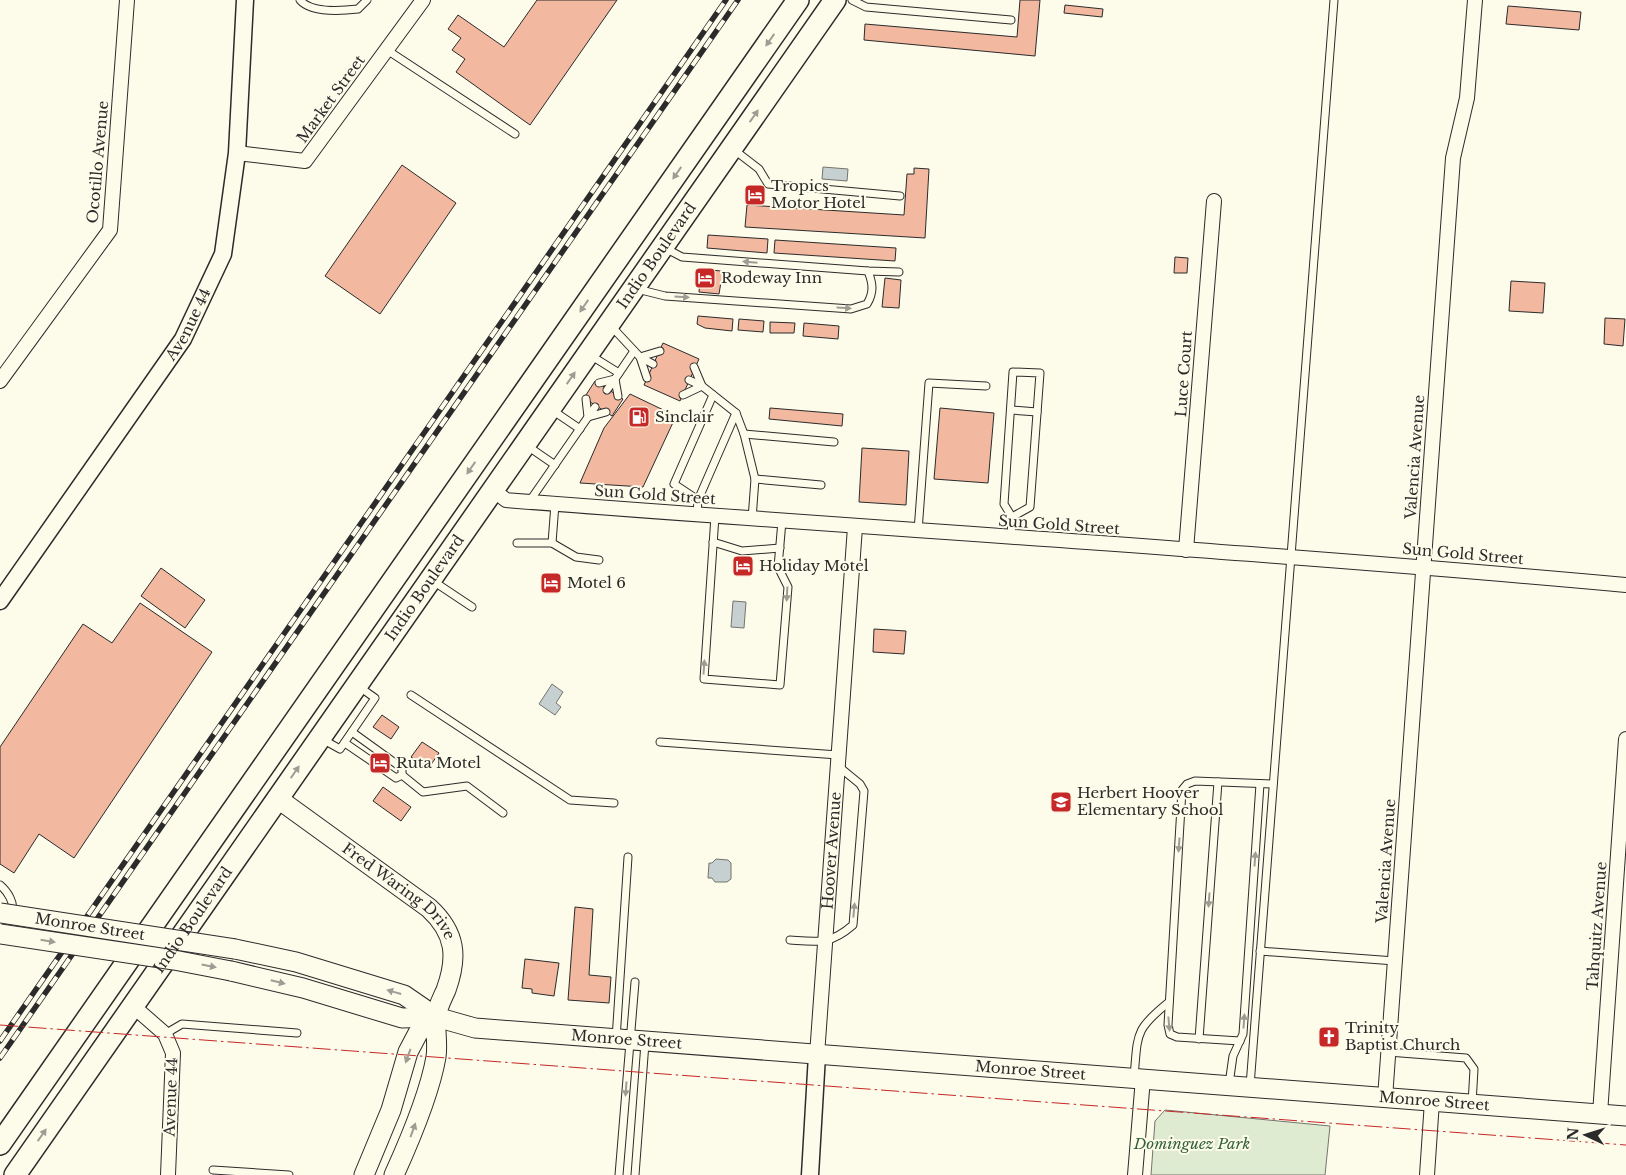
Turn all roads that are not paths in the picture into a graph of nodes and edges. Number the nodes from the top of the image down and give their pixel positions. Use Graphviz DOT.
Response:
graph roads {
  1 [pos="128,0"];
  2 [pos="245,0"];
  3 [pos="300,0"];
  4 [pos="367,0"];
  5 [pos="423,0"];
  6 [pos="798,0"];
  7 [pos="835,0"];
  8 [pos="852,0"];
  9 [pos="1334,0"];
  10 [pos="1475,0"];
  11 [pos="1011,20"];
  12 [pos="387,50"];
  13 [pos="515,134"];
  14 [pos="732,148"];
  15 [pos="236,153"];
  16 [pos="900,196"];
  17 [pos="1214,201"];
  18 [pos="663,247"];
  19 [pos="868,271"];
  20 [pos="899,272"];
  21 [pos="634,288"];
  22 [pos="609,324"];
  23 [pos="634,351"];
  24 [pos="660,351"];
  25 [pos="552,352"];
  26 [pos="588,354"];
  27 [pos="640,357"];
  28 [pos="653,364"];
  29 [pos="694,367"];
  30 [pos="617,376"];
  31 [pos="647,378"];
  32 [pos="0,380"];
  33 [pos="689,380"];
  34 [pos="598,383"];
  35 [pos="702,386"];
  36 [pos="986,386"];
  37 [pos="607,390"];
  38 [pos="683,395"];
  39 [pos="713,395"];
  40 [pos="618,396"];
  41 [pos="586,399"];
  42 [pos="595,407"];
  43 [pos="550,408"];
  44 [pos="1011,410"];
  45 [pos="606,412"];
  46 [pos="1037,412"];
  47 [pos="736,413"];
  48 [pos="588,416"];
  49 [pos="580,429"];
  50 [pos="744,434"];
  51 [pos="834,442"];
  52 [pos="525,444"];
  53 [pos="554,465"];
  54 [pos="755,479"];
  55 [pos="821,485"];
  56 [pos="493,490"];
  57 [pos="698,500"];
  58 [pos="529,502"];
  59 [pos="555,504"];
  60 [pos="440,512"];
  61 [pos="697,514"];
  62 [pos="715,516"];
  63 [pos="1012,517"];
  64 [pos="752,519"];
  65 [pos="782,521"];
  66 [pos="855,527"];
  67 [pos="918,531"];
  68 [pos="1010,538"];
  69 [pos="713,542"];
  70 [pos="517,543"];
  71 [pos="552,543"];
  72 [pos="780,548"];
  73 [pos="1186,550"];
  74 [pos="1290,557"];
  75 [pos="599,560"];
  76 [pos="1423,566"];
  77 [pos="431,580"];
  78 [pos="1626,585"];
  79 [pos="0,601"];
  80 [pos="472,607"];
  81 [pos="341,655"];
  82 [pos="357,685"];
  83 [pos="411,694"];
  84 [pos="352,732"];
  85 [pos="320,737"];
  86 [pos="1626,739"];
  87 [pos="660,742"];
  88 [pos="345,743"];
  89 [pos="838,761"];
  90 [pos="402,775"];
  91 [pos="1218,782"];
  92 [pos="1260,784"];
  93 [pos="1273,784"];
  94 [pos="277,798"];
  95 [pos="614,803"];
  96 [pos="503,813"];
  97 [pos="228,816"];
  98 [pos="628,857"];
  99 [pos="0,885"];
  100 [pos="0,913"];
  101 [pos="190,923"];
  102 [pos="0,934"];
  103 [pos="790,940"];
  104 [pos="825,942"];
  105 [pos="0,946"];
  106 [pos="1260,951"];
  107 [pos="1395,961"];
  108 [pos="635,982"];
  109 [pos="1169,1002"];
  110 [pos="133,1006"];
  111 [pos="436,1017"];
  112 [pos="297,1033"];
  113 [pos="166,1034"];
  114 [pos="1199,1039"];
  115 [pos="631,1040"];
  116 [pos="1240,1042"];
  117 [pos="1388,1052"];
  118 [pos="817,1055"];
  119 [pos="1138,1078"];
  120 [pos="1228,1084"];
  121 [pos="1250,1086"];
  122 [pos="1385,1098"];
  123 [pos="1432,1101"];
  124 [pos="1472,1104"];
  125 [pos="1600,1114"];
  126 [pos="1626,1116"];
  127 [pos="0,1144"];
  128 [pos="213,1170"];
  129 [pos="15,1175"];
  130 [pos="168,1175"];
  131 [pos="289,1175"];
  132 [pos="364,1175"];
  133 [pos="394,1175"];
  134 [pos="620,1175"];
  135 [pos="635,1175"];
  136 [pos="810,1175"];
  137 [pos="1136,1175"];
  138 [pos="1427,1175"];
  1 -- 32 [label="street, Ocotillo Avenue"];
  2 -- 15 [label="street, Avenue 44"];
  3 -- 4 [label="lane"];
  5 -- 12 [label="street, Market Street"];
  6 -- 25 [label="main road, Indio Boulevard, one-way"];
  14 -- 7 [label="main road, Indio Boulevard, one-way"];
  8 -- 11 [label="lane"];
  9 -- 74 [label="lane"];
  10 -- 76 [label="street, Valencia Avenue"];
  12 -- 13 [label="lane"];
  12 -- 15 [label="street, Market Street"];
  14 -- 16 [label="lane"];
  14 -- 18 [label="main road, Indio Boulevard"];
  15 -- 79 [label="street, Avenue 44"];
  17 -- 73 [label="street, Luce Court"];
  19 -- 18 [label="lane, one-way"];
  18 -- 21 [label="main road, Indio Boulevard"];
  19 -- 20 [label="lane"];
  21 -- 19 [label="lane, one-way"];
  21 -- 22 [label="main road, Indio Boulevard"];
  22 -- 23 [label="lane"];
  22 -- 26 [label="main road, Indio Boulevard"];
  23 -- 27 [label="lane"];
  23 -- 30 [label="lane"];
  24 -- 27 [label="lane"];
  25 -- 56 [label="main road"];
  25 -- 60 [label="main road, Indio Boulevard, one-way"];
  26 -- 30 [label="lane"];
  43 -- 26 [label="main road, Indio Boulevard, one-way"];
  27 -- 28 [label="lane"];
  27 -- 31 [label="lane"];
  29 -- 35 [label="lane"];
  30 -- 34 [label="lane"];
  30 -- 37 [label="lane"];
  30 -- 40 [label="lane"];
  33 -- 35 [label="lane"];
  35 -- 38 [label="lane"];
  35 -- 39 [label="lane"];
  36 -- 67 [label="lane"];
  39 -- 47 [label="lane"];
  39 -- 57 [label="lane"];
  41 -- 48 [label="lane"];
  42 -- 48 [label="lane"];
  43 -- 49 [label="lane"];
  43 -- 52 [label="main road, Indio Boulevard"];
  44 -- 46 [label="lane"];
  44 -- 46 [label="lane"];
  44 -- 63 [label="lane"];
  45 -- 48 [label="lane"];
  46 -- 63 [label="lane"];
  47 -- 50 [label="lane"];
  47 -- 57 [label="lane"];
  48 -- 49 [label="lane"];
  49 -- 53 [label="lane"];
  50 -- 51 [label="lane"];
  50 -- 54 [label="lane"];
  52 -- 53 [label="lane"];
  52 -- 56 [label="main road, Indio Boulevard"];
  53 -- 58 [label="lane"];
  54 -- 55 [label="lane"];
  54 -- 64 [label="lane"];
  56 -- 58 [label="street, Sun Gold Street"];
  56 -- 60 [label="main road"];
  56 -- 77 [label="main road, Indio Boulevard"];
  57 -- 61 [label="lane"];
  58 -- 59 [label="street, Sun Gold Street"];
  59 -- 61 [label="street, Sun Gold Street"];
  59 -- 71 [label="lane"];
  60 -- 81 [label="main road, Indio Boulevard"];
  61 -- 62 [label="street, Sun Gold Street"];
  62 -- 64 [label="street, Sun Gold Street"];
  62 -- 69 [label="lane"];
  63 -- 68 [label="lane"];
  64 -- 65 [label="street, Sun Gold Street"];
  65 -- 66 [label="street, Sun Gold Street"];
  65 -- 72 [label="lane"];
  66 -- 67 [label="street, Sun Gold Street"];
  66 -- 89 [label="street, Hoover Avenue"];
  67 -- 68 [label="street, Sun Gold Street"];
  68 -- 73 [label="street, Sun Gold Street"];
  69 -- 72 [label="lane"];
  72 -- 69 [label="lane, one-way"];
  70 -- 71 [label="lane"];
  71 -- 75 [label="lane"];
  73 -- 74 [label="street, Sun Gold Street"];
  74 -- 76 [label="street, Sun Gold Street"];
  74 -- 93 [label="lane"];
  76 -- 78 [label="street, Sun Gold Street"];
  76 -- 107 [label="street, Valencia Avenue"];
  77 -- 80 [label="lane"];
  77 -- 82 [label="main road, Indio Boulevard"];
  81 -- 94 [label="main road"];
  81 -- 97 [label="main road, Indio Boulevard"];
  82 -- 84 [label="lane"];
  82 -- 85 [label="main road, Indio Boulevard"];
  83 -- 95 [label="lane"];
  84 -- 88 [label="lane"];
  84 -- 90 [label="lane"];
  85 -- 88 [label="lane"];
  94 -- 85 [label="main road, Indio Boulevard, one-way"];
  86 -- 125 [label="street, Tahquitz Avenue"];
  87 -- 89 [label="lane"];
  88 -- 90 [label="lane"];
  89 -- 104 [label="street, Hoover Avenue"];
  104 -- 89 [label="lane, one-way"];
  90 -- 96 [label="lane"];
  91 -- 92 [label="lane"];
  91 -- 109 [label="lane, one-way"];
  91 -- 114 [label="lane, one-way"];
  92 -- 93 [label="lane"];
  116 -- 92 [label="lane, one-way"];
  93 -- 106 [label="lane"];
  94 -- 97 [label="main road"];
  94 -- 101 [label="main road, Indio Boulevard"];
  94 -- 111 [label="main road, Fred Waring Drive"];
  97 -- 101 [label="main road"];
  97 -- 127 [label="main road, Indio Boulevard"];
  98 -- 115 [label="lane"];
  99 -- 105 [label="lane"];
  111 -- 100 [label="main road, Monroe Street, one-way, bridge"];
  101 -- 110 [label="main road, Indio Boulevard"];
  102 -- 111 [label="main road, Monroe Street, one-way, bridge"];
  103 -- 104 [label="lane"];
  104 -- 118 [label="street, Hoover Avenue"];
  106 -- 107 [label="lane"];
  106 -- 121 [label="lane"];
  107 -- 117 [label="street, Valencia Avenue"];
  108 -- 115 [label="lane"];
  109 -- 114 [label="lane, one-way"];
  109 -- 119 [label="lane"];
  110 -- 113 [label="street"];
  129 -- 110 [label="main road, Indio Boulevard, one-way"];
  111 -- 115 [label="main road, Monroe Street"];
  111 -- 132 [label="main road, Fred Waring Drive, one-way"];
  133 -- 111 [label="main road, Fred Waring Drive, one-way"];
  112 -- 113 [label="lane"];
  113 -- 130 [label="street, Avenue 44"];
  114 -- 116 [label="lane"];
  115 -- 118 [label="main road, Monroe Street"];
  115 -- 134 [label="lane, one-way"];
  115 -- 135 [label="lane"];
  116 -- 120 [label="lane"];
  117 -- 122 [label="street, Valencia Avenue"];
  117 -- 124 [label="lane"];
  118 -- 119 [label="main road, Monroe Street"];
  118 -- 136 [label="street, Hoover Avenue"];
  119 -- 120 [label="main road, Monroe Street"];
  119 -- 137 [label="street"];
  120 -- 121 [label="main road, Monroe Street"];
  121 -- 122 [label="main road, Monroe Street"];
  122 -- 123 [label="main road, Monroe Street"];
  123 -- 124 [label="main road, Monroe Street"];
  123 -- 138 [label="street"];
  124 -- 125 [label="main road, Monroe Street"];
  125 -- 126 [label="main road, Monroe Street"];
  128 -- 131 [label="lane"];
}
